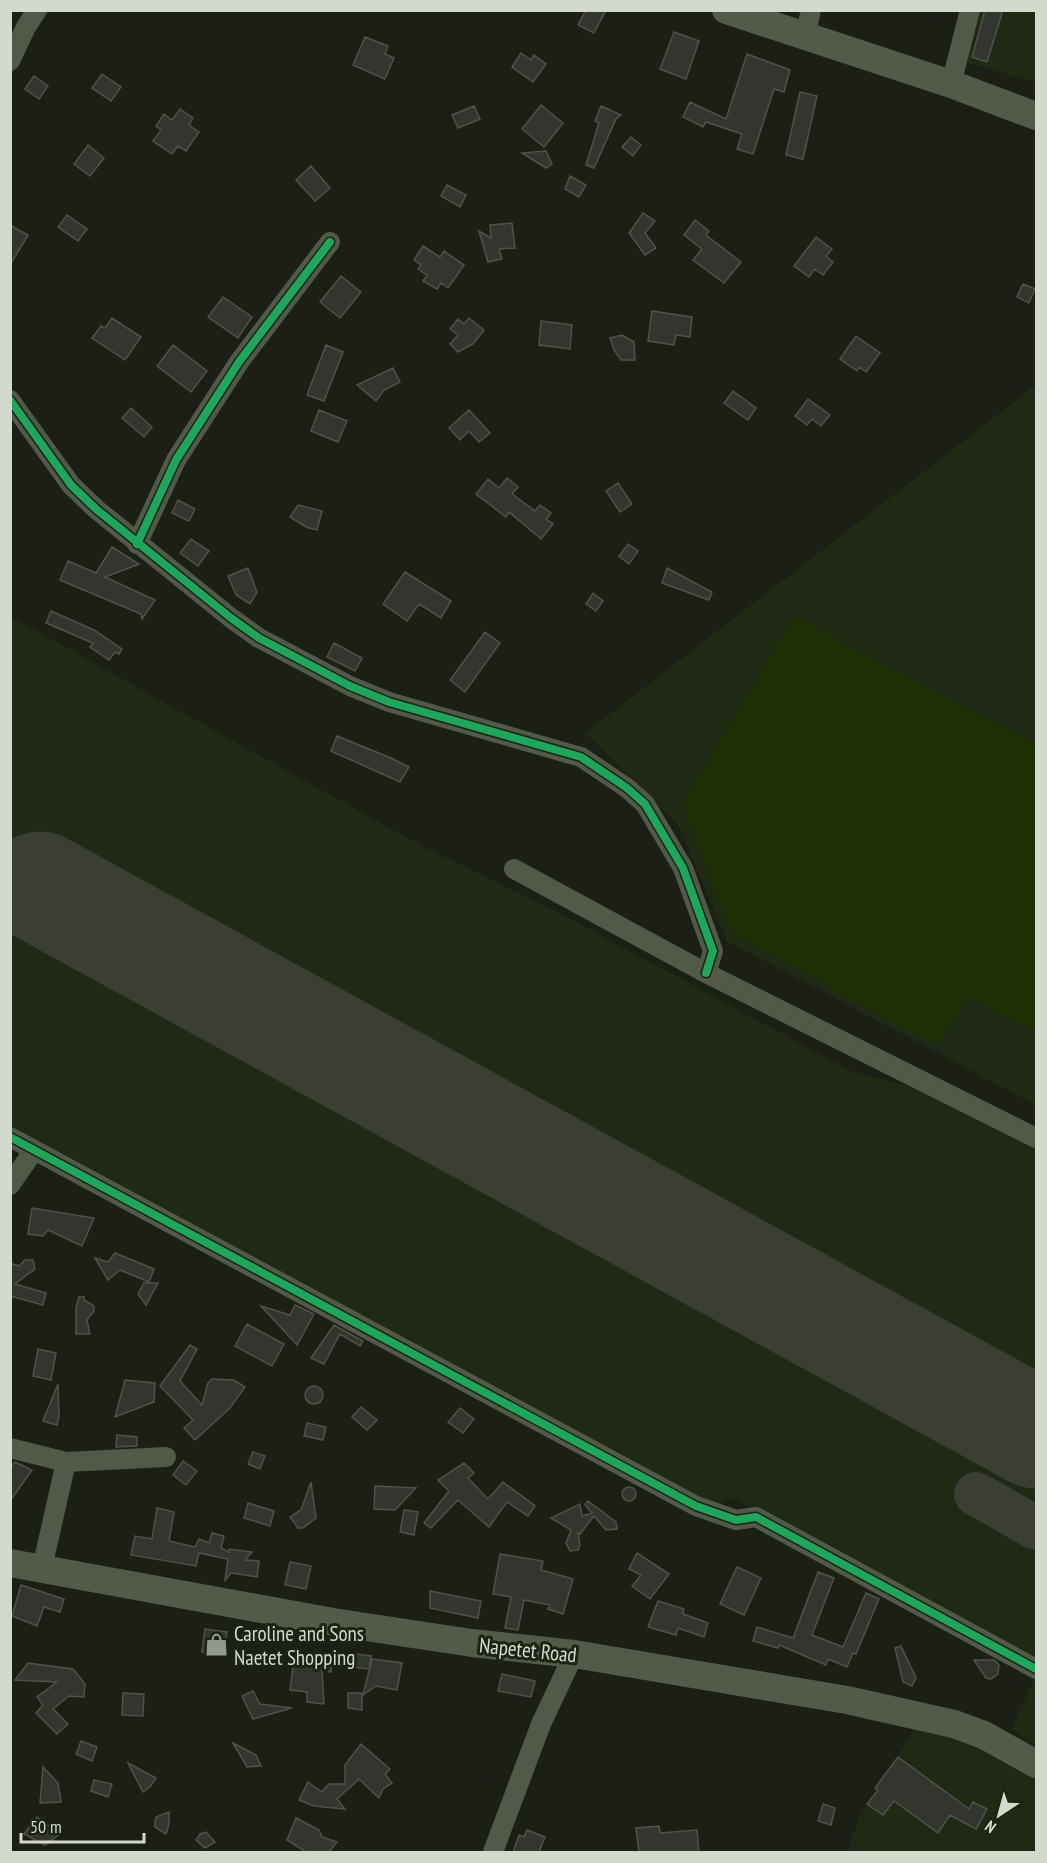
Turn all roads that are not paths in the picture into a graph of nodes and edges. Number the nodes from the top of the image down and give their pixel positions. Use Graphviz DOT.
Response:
graph roads {
  1 [pos="37,10"];
  2 [pos="726,10"];
  3 [pos="970,10"];
  4 [pos="808,23"];
  5 [pos="10,61"];
  6 [pos="951,84"];
  7 [pos="1036,116"];
  8 [pos="330,242"];
  9 [pos="10,400"];
  10 [pos="137,544"];
  11 [pos="514,869"];
  12 [pos="706,973"];
  13 [pos="10,1137"];
  14 [pos="1036,1138"];
  15 [pos="34,1150"];
  16 [pos="10,1185"];
  17 [pos="10,1448"];
  18 [pos="166,1457"];
  19 [pos="66,1462"];
  20 [pos="10,1563"];
  21 [pos="42,1568"];
  22 [pos="574,1654"];
  23 [pos="1036,1669"];
  24 [pos="1036,1764"];
  25 [pos="493,1852"];
  1 -- 5 [label="street"];
  2 -- 4 [label="main road"];
  3 -- 6 [label="street"];
  4 -- 6 [label="main road"];
  6 -- 7 [label="main road"];
  8 -- 10 [label="street"];
  9 -- 10 [label="street"];
  10 -- 12 [label="street"];
  11 -- 12 [label="street"];
  12 -- 14 [label="street"];
  13 -- 15 [label="street"];
  15 -- 16 [label="street"];
  15 -- 23 [label="street"];
  17 -- 19 [label="street"];
  18 -- 19 [label="street"];
  19 -- 21 [label="street"];
  20 -- 21 [label="main road, Napetet Road"];
  21 -- 22 [label="main road, Napetet Road"];
  22 -- 24 [label="main road, Napetet Road"];
  22 -- 25 [label="street"];
}
